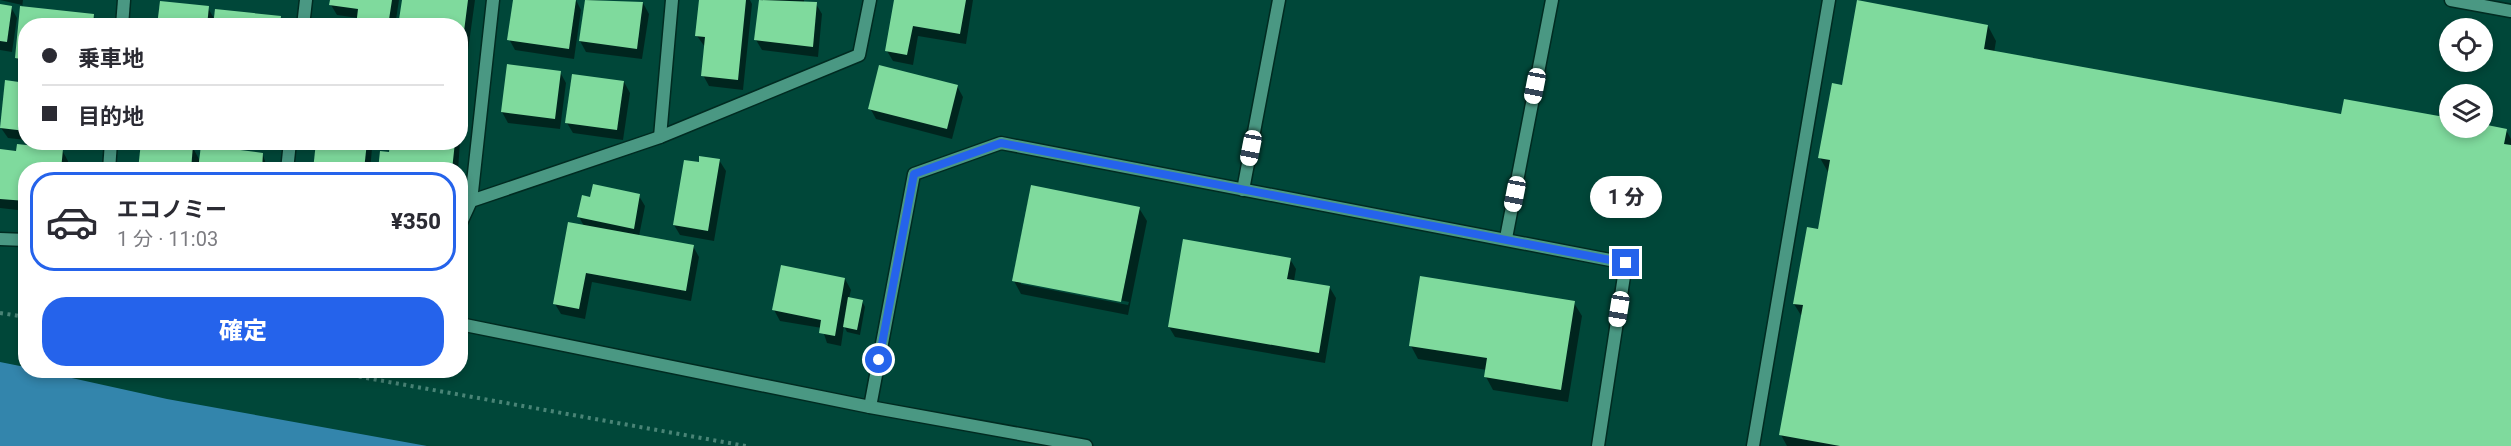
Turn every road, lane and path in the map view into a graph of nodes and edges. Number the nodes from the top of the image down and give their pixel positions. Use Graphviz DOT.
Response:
graph roads {
  1 [pos="124,0"];
  2 [pos="306,0"];
  3 [pos="493,0"];
  4 [pos="672,0"];
  5 [pos="870,0"];
  6 [pos="1279,0"];
  7 [pos="1552,0"];
  8 [pos="1829,0"];
  9 [pos="2451,0"];
  10 [pos="2511,11"];
  11 [pos="123,18"];
  12 [pos="304,18"];
  13 [pos="660,137"];
  14 [pos="1243,190"];
  15 [pos="471,201"];
  16 [pos="468,208"];
  17 [pos="1506,238"];
  18 [pos="0,239"];
  19 [pos="18,240"];
  20 [pos="0,313"];
  21 [pos="18,316"];
  22 [pos="468,326"];
  23 [pos="367,378"];
  24 [pos="870,407"];
  25 [pos="746,446"];
  26 [pos="1086,446"];
  27 [pos="1598,446"];
  28 [pos="1753,446"];
  1 -- 11 [label="street"];
  2 -- 12 [label="street"];
  3 -- 15 [label="street"];
  4 -- 13 [label="street"];
  5 -- 13 [label="street"];
  6 -- 14 [label="street"];
  7 -- 17 [label="street"];
  8 -- 28 [label="street"];
  9 -- 10 [label="street"];
  13 -- 15 [label="street"];
  14 -- 17 [label="street"];
  14 -- 24 [label="street"];
  15 -- 16 [label="street"];
  17 -- 27 [label="street"];
  18 -- 19 [label="street"];
  20 -- 21 [label="path"];
  22 -- 24 [label="street"];
  23 -- 25 [label="path"];
  24 -- 26 [label="street"];
}
